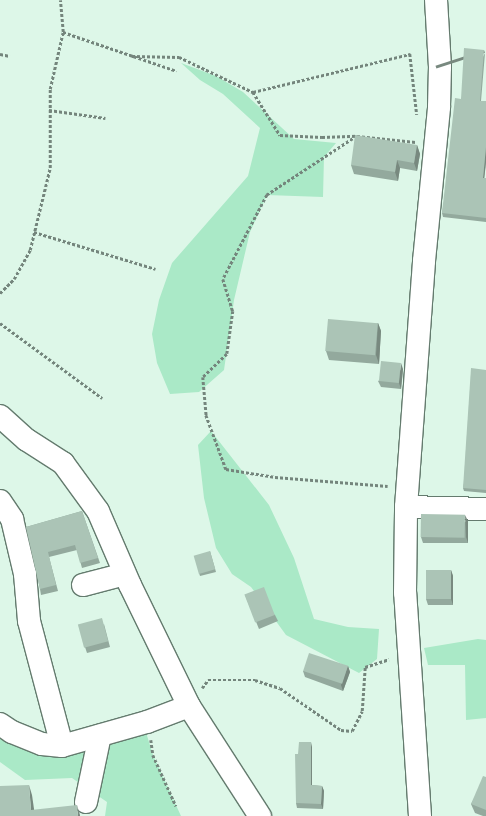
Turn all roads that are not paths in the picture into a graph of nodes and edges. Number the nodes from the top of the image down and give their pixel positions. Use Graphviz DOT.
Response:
graph roads {
  1 [pos="436,0"];
  2 [pos="0,416"];
  3 [pos="406,497"];
  4 [pos="0,501"];
  5 [pos="486,509"];
  6 [pos="126,574"];
  7 [pos="83,586"];
  8 [pos="189,706"];
  9 [pos="0,724"];
  10 [pos="100,735"];
  11 [pos="62,746"];
  12 [pos="86,802"];
  13 [pos="260,816"];
  14 [pos="420,816"];
  1 -- 3 [label="street"];
  2 -- 6 [label="street"];
  3 -- 5 [label="street"];
  3 -- 14 [label="street"];
  4 -- 11 [label="street"];
  6 -- 7 [label="street"];
  6 -- 8 [label="street"];
  8 -- 10 [label="street"];
  8 -- 13 [label="street"];
  9 -- 11 [label="street"];
  10 -- 11 [label="street"];
  10 -- 12 [label="street"];
}
